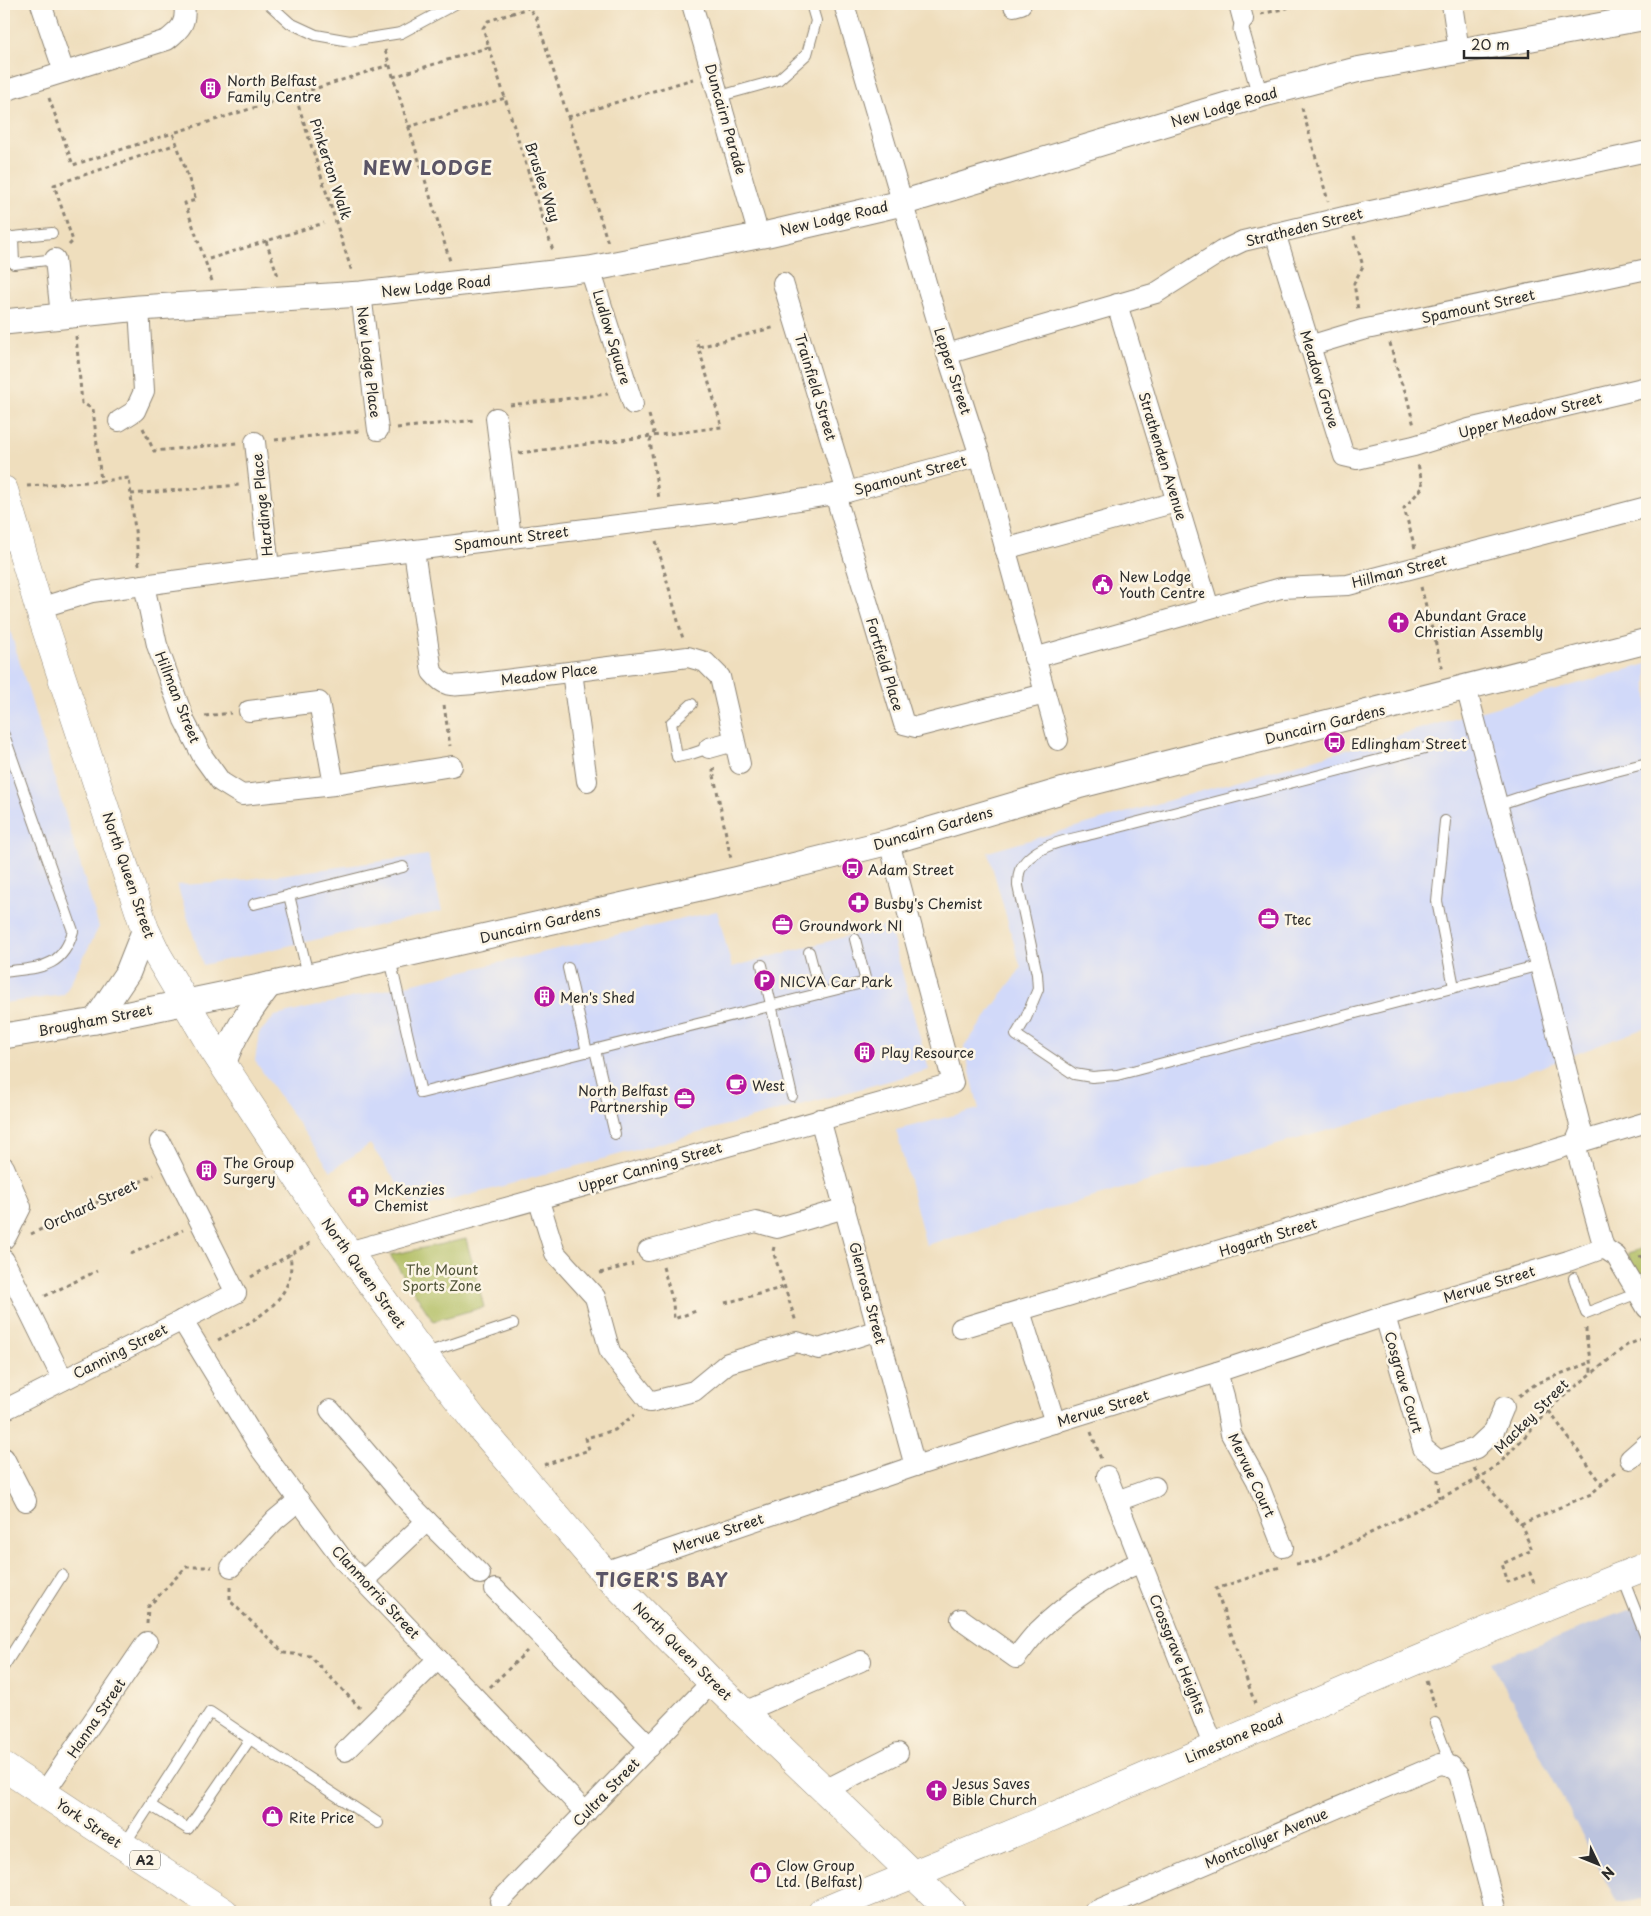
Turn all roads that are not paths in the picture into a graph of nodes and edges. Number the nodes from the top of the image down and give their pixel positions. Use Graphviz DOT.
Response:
graph roads {
  1 [pos="41,4"];
  2 [pos="184,4"];
  3 [pos="269,4"];
  4 [pos="455,4"];
  5 [pos="692,4"];
  6 [pos="810,4"];
  7 [pos="844,4"];
  8 [pos="1452,4"];
  9 [pos="1241,11"];
  10 [pos="1647,17"];
  11 [pos="1459,51"];
  12 [pos="64,72"];
  13 [pos="4,91"];
  14 [pos="1260,95"];
  15 [pos="720,96"];
  16 [pos="1647,151"];
  17 [pos="902,203"];
  18 [pos="52,233"];
  19 [pos="1275,233"];
  20 [pos="758,236"];
  21 [pos="55,259"];
  22 [pos="590,270"];
  23 [pos="1647,270"];
  24 [pos="783,283"];
  25 [pos="361,294"];
  26 [pos="1117,304"];
  27 [pos="139,308"];
  28 [pos="67,315"];
  29 [pos="4,322"];
  30 [pos="1309,346"];
  31 [pos="947,354"];
  32 [pos="1647,387"];
  33 [pos="632,404"];
  34 [pos="496,418"];
  35 [pos="119,421"];
  36 [pos="378,430"];
  37 [pos="254,442"];
  38 [pos="1414,446"];
  39 [pos="980,456"];
  40 [pos="14,488"];
  41 [pos="841,493"];
  42 [pos="1176,502"];
  43 [pos="1647,507"];
  44 [pos="511,538"];
  45 [pos="1005,549"];
  46 [pos="414,551"];
  47 [pos="269,568"];
  48 [pos="144,585"];
  49 [pos="39,608"];
  50 [pos="1209,608"];
  51 [pos="1647,641"];
  52 [pos="1034,658"];
  53 [pos="572,672"];
  54 [pos="1457,690"];
  55 [pos="1045,694"];
  56 [pos="692,704"];
  57 [pos="249,711"];
  58 [pos="4,735"];
  59 [pos="1058,740"];
  60 [pos="734,741"];
  61 [pos="709,748"];
  62 [pos="1425,748"];
  63 [pos="1647,763"];
  64 [pos="740,764"];
  65 [pos="452,766"];
  66 [pos="587,781"];
  67 [pos="334,785"];
  68 [pos="1497,805"];
  69 [pos="1446,821"];
  70 [pos="889,842"];
  71 [pos="403,867"];
  72 [pos="289,895"];
  73 [pos="254,904"];
  74 [pos="145,929"];
  75 [pos="855,939"];
  76 [pos="809,952"];
  77 [pos="390,958"];
  78 [pos="762,965"];
  79 [pos="1540,965"];
  80 [pos="568,968"];
  81 [pos="4,972"];
  82 [pos="308,975"];
  83 [pos="269,984"];
  84 [pos="1454,988"];
  85 [pos="820,994"];
  86 [pos="186,1002"];
  87 [pos="772,1006"];
  88 [pos="95,1021"];
  89 [pos="4,1036"];
  90 [pos="591,1051"];
  91 [pos="223,1065"];
  92 [pos="792,1096"];
  93 [pos="820,1119"];
  94 [pos="1647,1122"];
  95 [pos="615,1134"];
  96 [pos="160,1142"];
  97 [pos="1575,1144"];
  98 [pos="4,1167"];
  99 [pos="538,1198"];
  100 [pos="845,1208"];
  101 [pos="6,1237"];
  102 [pos="1604,1248"];
  103 [pos="653,1249"];
  104 [pos="348,1252"];
  105 [pos="4,1260"];
  106 [pos="1574,1278"];
  107 [pos="1643,1300"];
  108 [pos="1020,1311"];
  109 [pos="1385,1316"];
  110 [pos="182,1320"];
  111 [pos="513,1324"];
  112 [pos="961,1328"];
  113 [pos="878,1330"];
  114 [pos="423,1354"];
  115 [pos="1217,1372"];
  116 [pos="63,1380"];
  117 [pos="1504,1407"];
  118 [pos="4,1410"];
  119 [pos="330,1410"];
  120 [pos="1055,1423"];
  121 [pos="1647,1444"];
  122 [pos="4,1458"];
  123 [pos="1630,1459"];
  124 [pos="915,1466"];
  125 [pos="1107,1476"];
  126 [pos="1155,1487"];
  127 [pos="299,1500"];
  128 [pos="26,1501"];
  129 [pos="1117,1501"];
  130 [pos="427,1521"];
  131 [pos="1283,1547"];
  132 [pos="1141,1562"];
  133 [pos="1647,1566"];
  134 [pos="231,1567"];
  135 [pos="604,1572"];
  136 [pos="480,1574"];
  137 [pos="62,1575"];
  138 [pos="1622,1576"];
  139 [pos="363,1581"];
  140 [pos="494,1589"];
  141 [pos="961,1619"];
  142 [pos="1647,1640"];
  143 [pos="147,1642"];
  144 [pos="438,1659"];
  145 [pos="861,1661"];
  146 [pos="4,1666"];
  147 [pos="712,1682"];
  148 [pos="744,1712"];
  149 [pos="1435,1722"];
  150 [pos="250,1739"];
  151 [pos="650,1747"];
  152 [pos="1214,1747"];
  153 [pos="345,1751"];
  154 [pos="898,1753"];
  155 [pos="1445,1765"];
  156 [pos="4,1767"];
  157 [pos="825,1790"];
  158 [pos="44,1793"];
  159 [pos="150,1804"];
  160 [pos="586,1813"];
  161 [pos="378,1823"];
  162 [pos="123,1846"];
  163 [pos="912,1874"];
  164 [pos="500,1901"];
  165 [pos="224,1912"];
  166 [pos="822,1912"];
  167 [pos="952,1912"];
  168 [pos="1093,1912"];
  169 [pos="1496,1912"];
  1 -- 12 [label="street"];
  2 -- 12 [label="street"];
  3 -- 4 [label="lane"];
  5 -- 15 [label="street, Duncairn Parade"];
  6 -- 15 [label="lane"];
  7 -- 17 [label="street, Lepper Street"];
  8 -- 11 [label="street"];
  9 -- 14 [label="street"];
  10 -- 11 [label="street, New Lodge Road"];
  11 -- 14 [label="street, New Lodge Road"];
  12 -- 13 [label="street"];
  14 -- 17 [label="street, New Lodge Road"];
  15 -- 20 [label="street, Duncairn Parade"];
  16 -- 19 [label="street, Stratheden Street"];
  17 -- 20 [label="street, New Lodge Road"];
  17 -- 31 [label="street, Lepper Street"];
  18 -- 21 [label="lane"];
  19 -- 26 [label="street, Stratheden Street"];
  19 -- 30 [label="street, Meadow Grove"];
  20 -- 22 [label="street, New Lodge Road"];
  21 -- 28 [label="street"];
  22 -- 25 [label="street, New Lodge Road"];
  22 -- 33 [label="street, Ludlow Square"];
  23 -- 30 [label="street, Spamount Street"];
  24 -- 41 [label="street, Trainfield Street"];
  25 -- 27 [label="street, New Lodge Road"];
  25 -- 36 [label="street, New Lodge Place"];
  26 -- 31 [label="street, Stratheden Street"];
  26 -- 42 [label="street, Strathenden Avenue"];
  27 -- 28 [label="street, New Lodge Road"];
  27 -- 35 [label="street"];
  28 -- 29 [label="street, New Lodge Road"];
  30 -- 38 [label="street, Meadow Grove"];
  31 -- 39 [label="street, Lepper Street"];
  32 -- 38 [label="street, Upper Meadow Street"];
  34 -- 44 [label="street"];
  37 -- 47 [label="street, Hardinge Place"];
  39 -- 41 [label="street, Spamount Street"];
  39 -- 45 [label="street, Lepper Street"];
  40 -- 49 [label="main road, North Queen Street"];
  41 -- 44 [label="street, Spamount Street"];
  41 -- 55 [label="street, Fortfield Place"];
  42 -- 45 [label="street"];
  42 -- 50 [label="street, Strathenden Avenue"];
  43 -- 50 [label="street, Hillman Street"];
  44 -- 46 [label="street, Spamount Street"];
  45 -- 52 [label="street, Lepper Street"];
  46 -- 47 [label="street, Spamount Street"];
  46 -- 53 [label="street, Meadow Place"];
  47 -- 48 [label="street, Spamount Street"];
  48 -- 49 [label="street, Spamount Street"];
  48 -- 67 [label="street, Hillman Street"];
  49 -- 74 [label="main road, North Queen Street"];
  50 -- 52 [label="street, Hillman Street"];
  51 -- 54 [label="street, Duncairn Gardens"];
  52 -- 55 [label="street, Lepper Street"];
  53 -- 60 [label="street, Meadow Place"];
  53 -- 66 [label="street"];
  54 -- 68 [label="street"];
  54 -- 70 [label="street, Duncairn Gardens"];
  55 -- 59 [label="street, Lepper Street"];
  56 -- 61 [label="lane"];
  57 -- 67 [label="street"];
  58 -- 81 [label="lane"];
  60 -- 61 [label="street"];
  60 -- 64 [label="street"];
  62 -- 84 [label="lane"];
  63 -- 68 [label="lane"];
  65 -- 67 [label="street, Hillman Street"];
  68 -- 79 [label="street"];
  69 -- 84 [label="lane"];
  70 -- 77 [label="street, Duncairn Gardens"];
  70 -- 93 [label="street, Upper Canning Street"];
  71 -- 72 [label="lane"];
  72 -- 73 [label="lane"];
  72 -- 82 [label="lane"];
  74 -- 86 [label="main road, North Queen Street"];
  74 -- 88 [label="street"];
  75 -- 85 [label="lane"];
  76 -- 85 [label="lane"];
  77 -- 82 [label="street, Duncairn Gardens"];
  77 -- 90 [label="lane"];
  78 -- 87 [label="lane"];
  79 -- 84 [label="lane"];
  79 -- 97 [label="street"];
  80 -- 90 [label="lane"];
  82 -- 83 [label="street, Duncairn Gardens"];
  83 -- 86 [label="street, Duncairn Gardens"];
  83 -- 91 [label="street"];
  85 -- 87 [label="lane"];
  86 -- 88 [label="street, Brougham Street"];
  86 -- 91 [label="main road, North Queen Street"];
  87 -- 90 [label="lane"];
  87 -- 92 [label="lane"];
  88 -- 89 [label="street, Brougham Street"];
  90 -- 95 [label="lane"];
  91 -- 104 [label="main road, North Queen Street"];
  93 -- 99 [label="street, Upper Canning Street"];
  93 -- 100 [label="street, Glenrosa Street"];
  94 -- 97 [label="street, Hogarth Street"];
  96 -- 110 [label="street, Canning Street"];
  97 -- 102 [label="street"];
  97 -- 108 [label="street, Hogarth Street"];
  98 -- 101 [label="street"];
  99 -- 104 [label="street, Upper Canning Street"];
  99 -- 113 [label="street"];
  100 -- 103 [label="street"];
  100 -- 113 [label="street, Glenrosa Street"];
  102 -- 107 [label="street"];
  102 -- 109 [label="street, Mervue Street"];
  104 -- 114 [label="main road, North Queen Street"];
  105 -- 116 [label="street"];
  106 -- 107 [label="lane"];
  108 -- 112 [label="street, Hogarth Street"];
  108 -- 120 [label="street"];
  109 -- 115 [label="street, Mervue Street"];
  109 -- 117 [label="street, Cosgrave Court"];
  110 -- 116 [label="street, Canning Street"];
  110 -- 127 [label="street, Clanmorris Street"];
  111 -- 114 [label="lane"];
  113 -- 124 [label="street, Glenrosa Street"];
  114 -- 135 [label="main road, North Queen Street"];
  115 -- 120 [label="street, Mervue Street"];
  115 -- 131 [label="street, Mervue Court"];
  116 -- 118 [label="street, Canning Street"];
  119 -- 130 [label="street"];
  120 -- 124 [label="street, Mervue Street"];
  121 -- 123 [label="street"];
  122 -- 128 [label="street"];
  124 -- 135 [label="street, Mervue Street"];
  125 -- 129 [label="street, Crossgrave Heights"];
  126 -- 129 [label="street"];
  127 -- 134 [label="street"];
  127 -- 139 [label="street, Clanmorris Street"];
  129 -- 132 [label="street, Crossgrave Heights"];
  130 -- 136 [label="street"];
  130 -- 139 [label="street"];
  132 -- 141 [label="street"];
  132 -- 152 [label="street, Crossgrave Heights"];
  133 -- 138 [label="main road, Limestone Road"];
  135 -- 147 [label="main road, North Queen Street"];
  137 -- 146 [label="lane"];
  138 -- 142 [label="lane"];
  138 -- 152 [label="main road, Limestone Road"];
  139 -- 144 [label="street, Clanmorris Street"];
  140 -- 151 [label="street"];
  143 -- 158 [label="street, Hanna Street"];
  144 -- 153 [label="street"];
  144 -- 160 [label="street, Clanmorris Street"];
  145 -- 148 [label="street"];
  147 -- 148 [label="main road, North Queen Street"];
  147 -- 151 [label="street, Cultra Street"];
  148 -- 157 [label="main road, North Queen Street"];
  149 -- 155 [label="lane"];
  150 -- 159 [label="lane"];
  150 -- 159 [label="lane"];
  150 -- 161 [label="lane"];
  151 -- 160 [label="street, Cultra Street"];
  152 -- 163 [label="main road, Limestone Road"];
  154 -- 157 [label="street"];
  155 -- 168 [label="street, Montcollyer Avenue"];
  155 -- 169 [label="street"];
  156 -- 158 [label="main road, York Street / A2"];
  157 -- 163 [label="main road, North Queen Street"];
  158 -- 162 [label="main road, York Street / A2"];
  159 -- 162 [label="lane"];
  160 -- 164 [label="street, Cultra Street"];
  162 -- 165 [label="main road, York Street / A2"];
  163 -- 166 [label="main road, Limestone Road"];
  163 -- 167 [label="main road, North Queen Street"];
}
